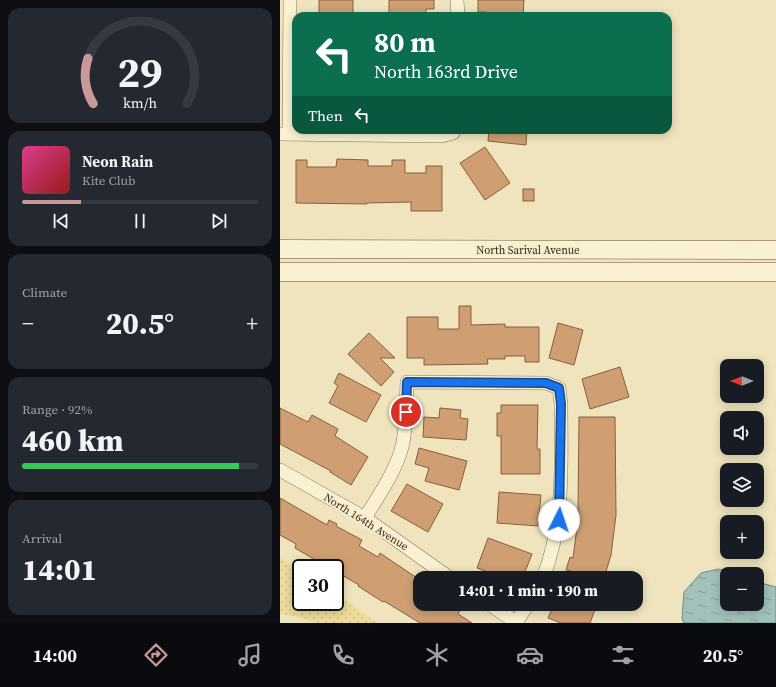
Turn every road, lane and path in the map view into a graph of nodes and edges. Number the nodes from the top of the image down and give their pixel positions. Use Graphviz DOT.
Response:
graph roads {
  1 [pos="290,0"];
  2 [pos="458,0"];
  3 [pos="458,12"];
  4 [pos="285,134"];
  5 [pos="446,134"];
  6 [pos="280,249"];
  7 [pos="776,250"];
  8 [pos="280,272"];
  9 [pos="776,272"];
  10 [pos="280,470"];
  11 [pos="364,518"];
  12 [pos="440,571"];
  13 [pos="545,571"];
  14 [pos="499,611"];
  15 [pos="524,611"];
  16 [pos="517,623"];
  1 -- 4 [label="street"];
  2 -- 3 [label="street"];
  4 -- 5 [label="street"];
  6 -- 7 [label="main road, North Sarival Avenue"];
  8 -- 9 [label="main road, North Sarival Avenue"];
  10 -- 11 [label="street, North 164th Avenue"];
  11 -- 12 [label="street, North 164th Avenue"];
  11 -- 13 [label="street"];
  14 -- 16 [label="street"];
  15 -- 16 [label="street"];
}
